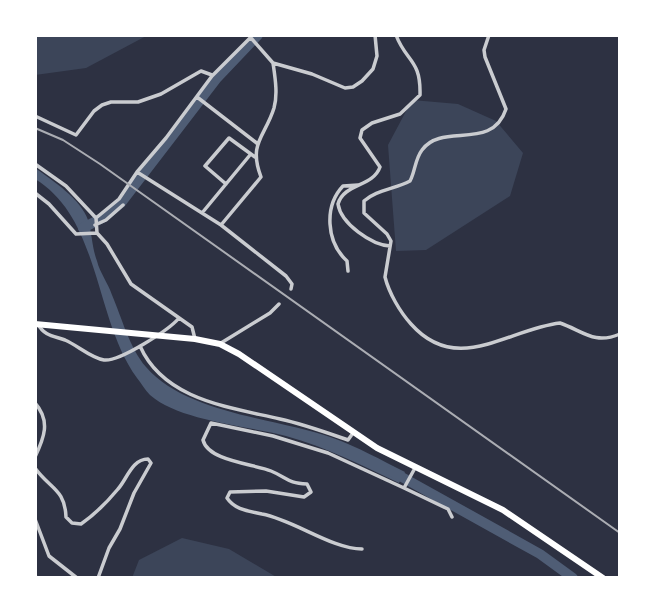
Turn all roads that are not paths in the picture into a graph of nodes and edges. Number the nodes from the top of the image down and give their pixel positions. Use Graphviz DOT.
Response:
graph roads {
  1 [pos="375,35"];
  2 [pos="396,35"];
  3 [pos="489,35"];
  4 [pos="253,39"];
  5 [pos="272,63"];
  6 [pos="212,76"];
  7 [pos="200,99"];
  8 [pos="35,116"];
  9 [pos="258,144"];
  10 [pos="252,156"];
  11 [pos="35,164"];
  12 [pos="140,174"];
  13 [pos="226,184"];
  14 [pos="360,184"];
  15 [pos="35,194"];
  16 [pos="123,205"];
  17 [pos="202,214"];
  18 [pos="96,222"];
  19 [pos="221,225"];
  20 [pos="95,234"];
  21 [pos="390,246"];
  22 [pos="348,271"];
  23 [pos="290,289"];
  24 [pos="279,304"];
  25 [pos="179,318"];
  26 [pos="36,324"];
  27 [pos="620,334"];
  28 [pos="156,335"];
  29 [pos="195,339"];
  30 [pos="220,345"];
  31 [pos="138,347"];
  32 [pos="35,403"];
  33 [pos="353,433"];
  34 [pos="35,457"];
  35 [pos="35,468"];
  36 [pos="414,470"];
  37 [pos="405,487"];
  38 [pos="452,517"];
  39 [pos="35,519"];
  40 [pos="362,549"];
  41 [pos="77,578"];
  42 [pos="98,578"];
  43 [pos="603,578"];
  1 -- 5 [label="street"];
  2 -- 14 [label="street"];
  3 -- 21 [label="street"];
  4 -- 5 [label="street"];
  4 -- 6 [label="street"];
  5 -- 9 [label="street"];
  6 -- 7 [label="street"];
  6 -- 8 [label="street"];
  7 -- 9 [label="street"];
  7 -- 12 [label="street"];
  9 -- 10 [label="street"];
  10 -- 13 [label="street"];
  10 -- 13 [label="street"];
  10 -- 19 [label="street"];
  11 -- 18 [label="street"];
  12 -- 17 [label="street"];
  12 -- 18 [label="street"];
  13 -- 17 [label="street"];
  14 -- 21 [label="street"];
  14 -- 22 [label="street"];
  15 -- 20 [label="street"];
  16 -- 18 [label="street"];
  17 -- 19 [label="street"];
  18 -- 20 [label="street"];
  19 -- 23 [label="street"];
  20 -- 25 [label="street"];
  21 -- 27 [label="street"];
  24 -- 30 [label="street"];
  25 -- 28 [label="street"];
  25 -- 29 [label="street"];
  26 -- 28 [label="main road"];
  26 -- 31 [label="street"];
  28 -- 29 [label="main road"];
  28 -- 31 [label="street"];
  29 -- 30 [label="main road"];
  30 -- 33 [label="main road"];
  31 -- 33 [label="street"];
  32 -- 34 [label="street"];
  33 -- 36 [label="main road"];
  35 -- 42 [label="street"];
  36 -- 37 [label="street"];
  36 -- 43 [label="main road"];
  37 -- 38 [label="street"];
  37 -- 40 [label="street"];
  39 -- 41 [label="street"];
}
